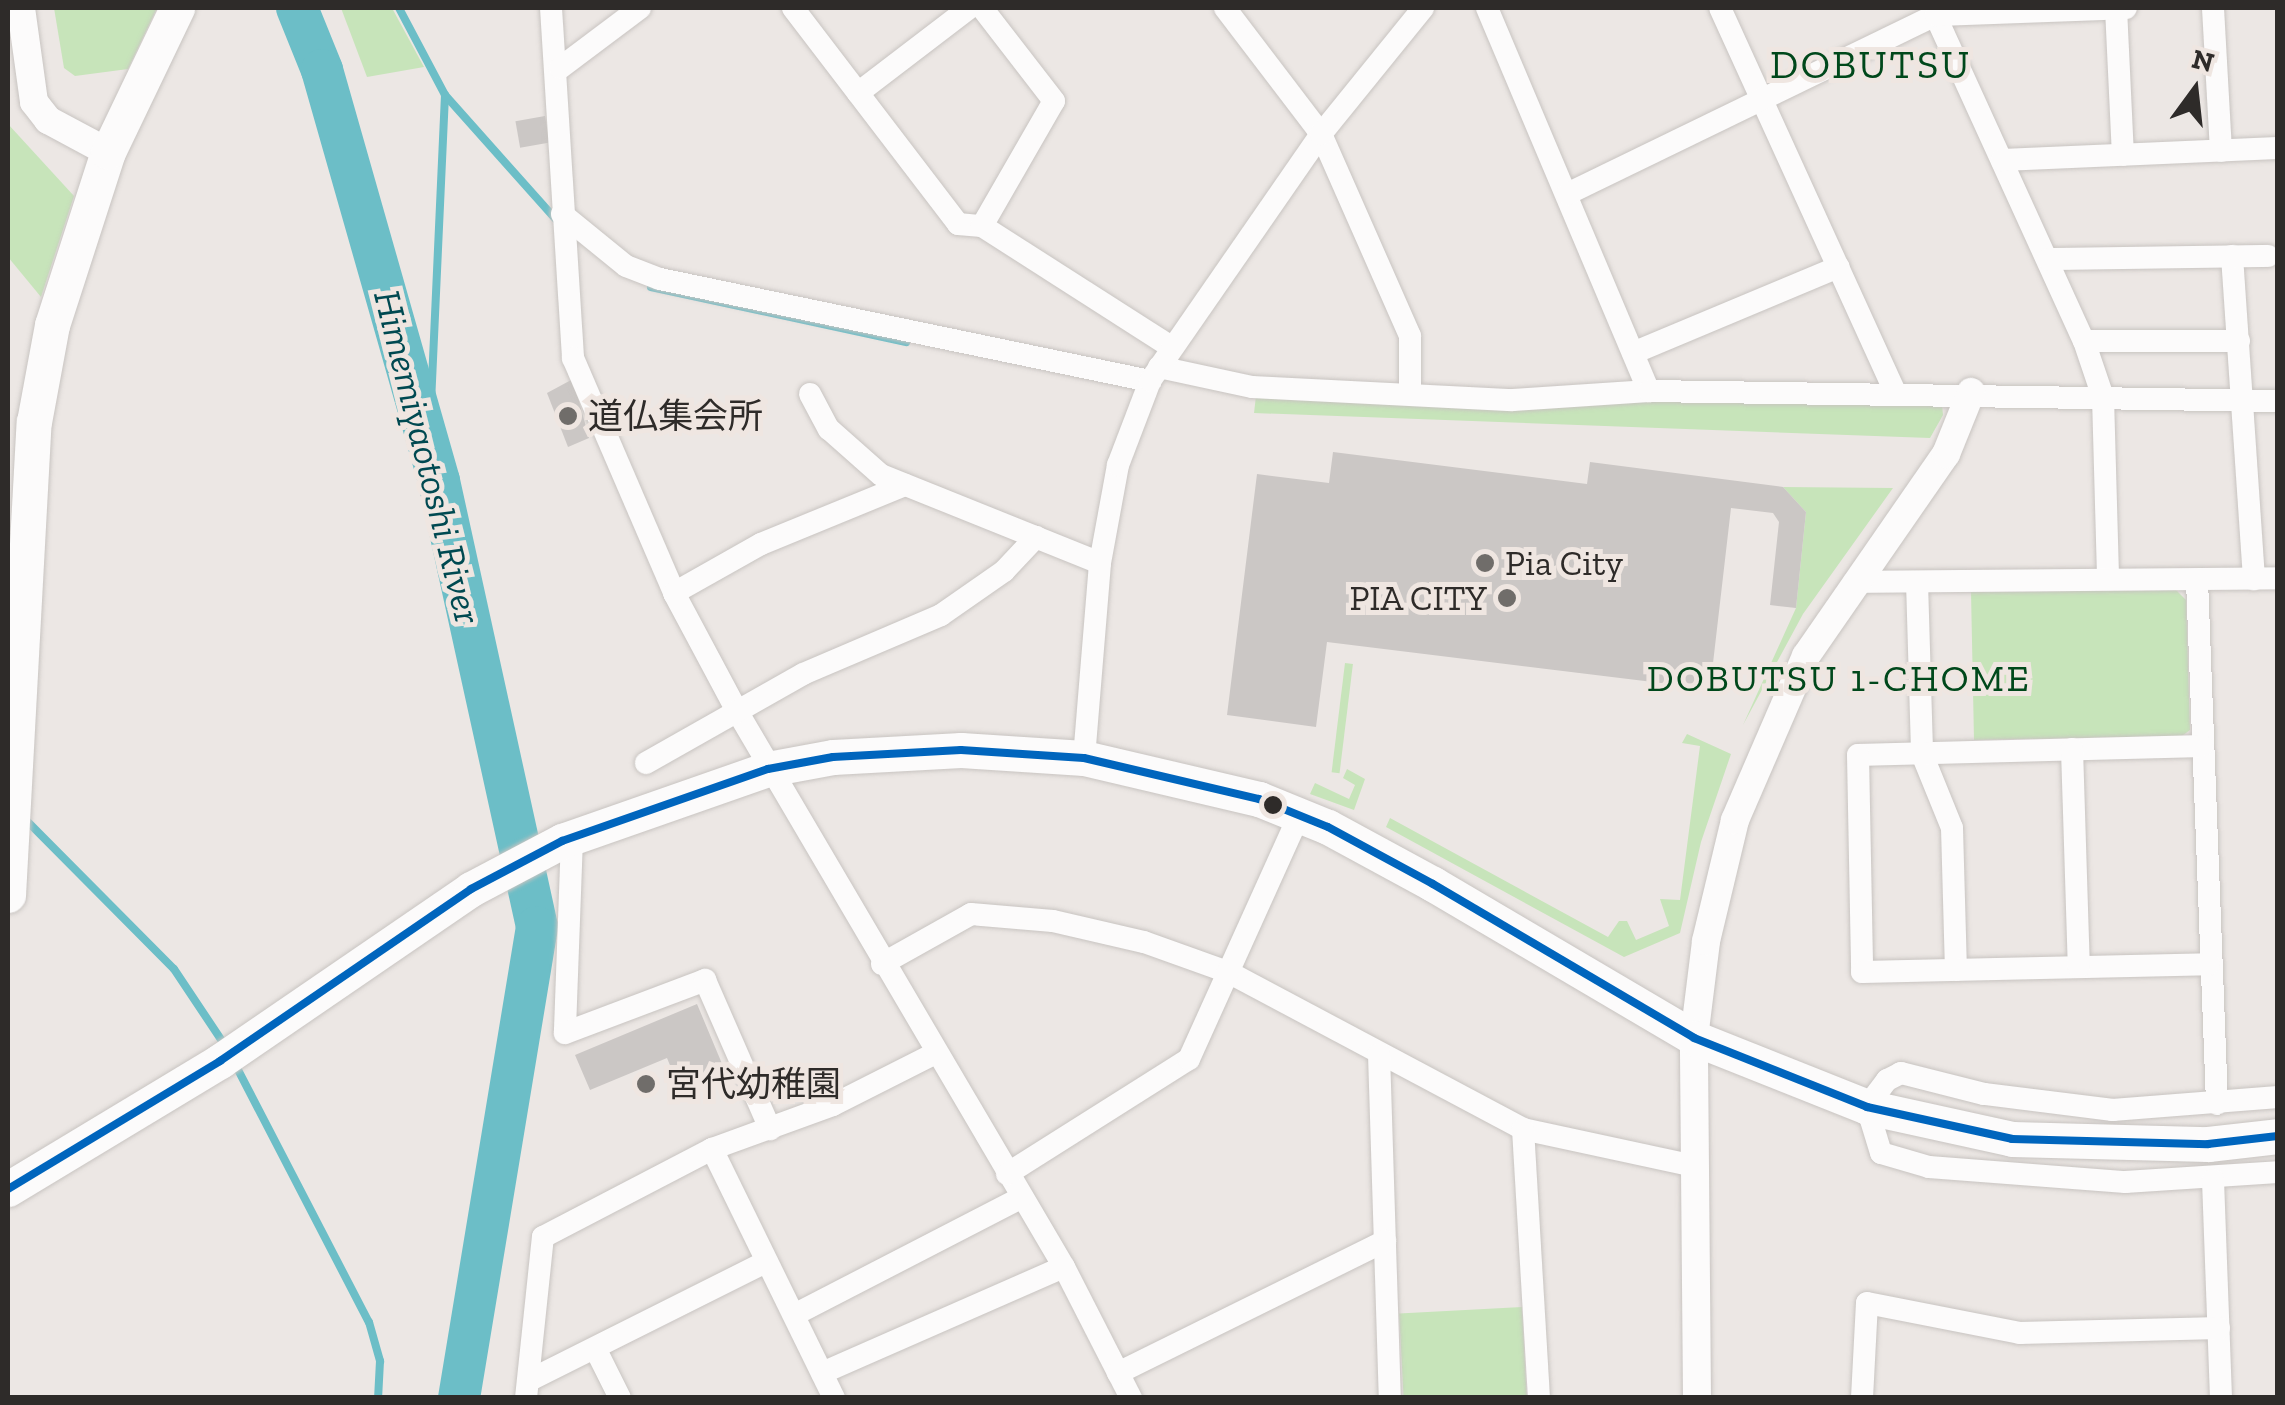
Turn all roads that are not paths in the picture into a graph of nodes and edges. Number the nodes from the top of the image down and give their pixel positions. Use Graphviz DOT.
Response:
graph roads {
  1 [pos="21,8"];
  2 [pos="176,8"];
  3 [pos="552,8"];
  4 [pos="640,8"];
  5 [pos="793,8"];
  6 [pos="969,8"];
  7 [pos="982,8"];
  8 [pos="1226,8"];
  9 [pos="1423,8"];
  10 [pos="1487,8"];
  11 [pos="1720,8"];
  12 [pos="2116,8"];
  13 [pos="2126,8"];
  14 [pos="2213,8"];
  15 [pos="1934,11"];
  16 [pos="560,68"];
  17 [pos="858,93"];
  18 [pos="1764,99"];
  19 [pos="1321,134"];
  20 [pos="2278,148"];
  21 [pos="2221,151"];
  22 [pos="108,152"];
  23 [pos="2122,155"];
  24 [pos="2002,160"];
  25 [pos="1567,194"];
  26 [pos="562,214"];
  27 [pos="982,226"];
  28 [pos="2232,256"];
  29 [pos="2268,256"];
  30 [pos="2048,260"];
  31 [pos="1839,267"];
  32 [pos="2239,340"];
  33 [pos="2084,341"];
  34 [pos="1171,346"];
  35 [pos="1633,353"];
  36 [pos="1154,374"];
  37 [pos="1649,391"];
  38 [pos="1896,392"];
  39 [pos="1972,392"];
  40 [pos="1410,393"];
  41 [pos="810,394"];
  42 [pos="2103,398"];
  43 [pos="2243,400"];
  44 [pos="2278,401"];
  45 [pos="905,485"];
  46 [pos="1036,538"];
  47 [pos="1100,562"];
  48 [pos="2266,578"];
  49 [pos="2108,579"];
  50 [pos="2196,580"];
  51 [pos="1854,582"];
  52 [pos="1917,582"];
  53 [pos="674,594"];
  54 [pos="737,711"];
  55 [pos="2202,746"];
  56 [pos="2072,749"];
  57 [pos="1922,754"];
  58 [pos="1084,758"];
  59 [pos="646,763"];
  60 [pos="768,769"];
  61 [pos="1299,815"];
  62 [pos="567,840"];
  63 [pos="8,895"];
  64 [pos="882,964"];
  65 [pos="2210,964"];
  66 [pos="2079,967"];
  67 [pos="1956,970"];
  68 [pos="1228,972"];
  69 [pos="1694,1038"];
  70 [pos="934,1054"];
  71 [pos="1379,1054"];
  72 [pos="2278,1096"];
  73 [pos="2217,1104"];
  74 [pos="1868,1107"];
  75 [pos="770,1128"];
  76 [pos="1523,1129"];
  77 [pos="2278,1136"];
  78 [pos="712,1149"];
  79 [pos="1694,1166"];
  80 [pos="2278,1172"];
  81 [pos="1007,1174"];
  82 [pos="2213,1180"];
  83 [pos="8,1189"];
  84 [pos="1022,1198"];
  85 [pos="1385,1241"];
  86 [pos="766,1262"];
  87 [pos="1064,1267"];
  88 [pos="794,1315"];
  89 [pos="2219,1328"];
  90 [pos="595,1348"];
  91 [pos="822,1373"];
  92 [pos="1118,1373"];
  93 [pos="527,1389"];
  94 [pos="620,1398"];
  95 [pos="834,1398"];
  96 [pos="1131,1398"];
  97 [pos="1390,1398"];
  98 [pos="1539,1398"];
  99 [pos="1698,1398"];
  100 [pos="1862,1398"];
  101 [pos="2221,1398"];
  1 -- 22 [label="street"];
  2 -- 22 [label="main road"];
  3 -- 16 [label="street"];
  4 -- 16 [label="street"];
  5 -- 17 [label="street"];
  6 -- 17 [label="street"];
  7 -- 27 [label="street"];
  8 -- 19 [label="street"];
  9 -- 19 [label="street"];
  10 -- 25 [label="street"];
  11 -- 18 [label="street"];
  12 -- 13 [label="street"];
  12 -- 15 [label="street"];
  12 -- 23 [label="street"];
  14 -- 21 [label="street"];
  15 -- 18 [label="street"];
  15 -- 24 [label="street"];
  16 -- 26 [label="street"];
  17 -- 27 [label="street"];
  18 -- 25 [label="street"];
  18 -- 31 [label="street"];
  19 -- 34 [label="street"];
  19 -- 40 [label="street"];
  20 -- 21 [label="street"];
  21 -- 23 [label="street"];
  22 -- 63 [label="main road"];
  23 -- 24 [label="street"];
  24 -- 30 [label="street"];
  25 -- 35 [label="street"];
  26 -- 36 [label="street"];
  26 -- 53 [label="street"];
  27 -- 34 [label="street"];
  28 -- 29 [label="street"];
  28 -- 30 [label="street"];
  28 -- 32 [label="street"];
  30 -- 33 [label="street"];
  31 -- 35 [label="street"];
  31 -- 38 [label="street"];
  32 -- 33 [label="street"];
  32 -- 43 [label="street"];
  33 -- 42 [label="street"];
  34 -- 36 [label="street"];
  35 -- 37 [label="street"];
  36 -- 40 [label="street"];
  36 -- 47 [label="street"];
  37 -- 38 [label="street"];
  37 -- 40 [label="street"];
  38 -- 39 [label="street"];
  39 -- 42 [label="street"];
  39 -- 51 [label="street"];
  41 -- 45 [label="street"];
  42 -- 43 [label="street"];
  42 -- 49 [label="street"];
  43 -- 44 [label="street"];
  43 -- 48 [label="street"];
  45 -- 46 [label="street"];
  45 -- 53 [label="street"];
  46 -- 47 [label="street"];
  46 -- 54 [label="street"];
  47 -- 58 [label="street"];
  48 -- 50 [label="street"];
  49 -- 50 [label="street"];
  49 -- 52 [label="street"];
  50 -- 55 [label="street"];
  51 -- 52 [label="street"];
  51 -- 69 [label="street"];
  52 -- 57 [label="street"];
  53 -- 54 [label="street"];
  54 -- 59 [label="street"];
  54 -- 60 [label="street"];
  55 -- 56 [label="street"];
  55 -- 65 [label="street"];
  56 -- 57 [label="street"];
  56 -- 66 [label="street"];
  57 -- 67 [label="street"];
  57 -- 67 [label="street"];
  58 -- 60 [label="main road"];
  58 -- 61 [label="main road"];
  60 -- 62 [label="main road"];
  60 -- 64 [label="street"];
  61 -- 68 [label="street"];
  61 -- 69 [label="main road"];
  62 -- 75 [label="street"];
  62 -- 83 [label="main road"];
  64 -- 68 [label="street"];
  64 -- 70 [label="street"];
  65 -- 66 [label="street"];
  65 -- 73 [label="street"];
  66 -- 67 [label="street"];
  68 -- 71 [label="street"];
  68 -- 81 [label="street"];
  69 -- 74 [label="main road"];
  69 -- 79 [label="street"];
  70 -- 75 [label="street"];
  70 -- 81 [label="street"];
  71 -- 76 [label="street"];
  71 -- 85 [label="street"];
  72 -- 73 [label="street"];
  73 -- 74 [label="street"];
  74 -- 77 [label="main road"];
  74 -- 82 [label="street"];
  75 -- 78 [label="street"];
  76 -- 79 [label="street"];
  76 -- 98 [label="street"];
  78 -- 86 [label="street"];
  78 -- 93 [label="street"];
  79 -- 99 [label="street"];
  80 -- 82 [label="street"];
  81 -- 84 [label="street"];
  82 -- 89 [label="street"];
  84 -- 87 [label="street"];
  84 -- 88 [label="street"];
  85 -- 92 [label="street"];
  85 -- 97 [label="street"];
  86 -- 88 [label="street"];
  86 -- 90 [label="street"];
  87 -- 91 [label="street"];
  87 -- 92 [label="street"];
  88 -- 91 [label="street"];
  89 -- 100 [label="street"];
  89 -- 101 [label="street"];
  90 -- 93 [label="street"];
  90 -- 94 [label="street"];
  91 -- 95 [label="street"];
  92 -- 96 [label="street"];
}
